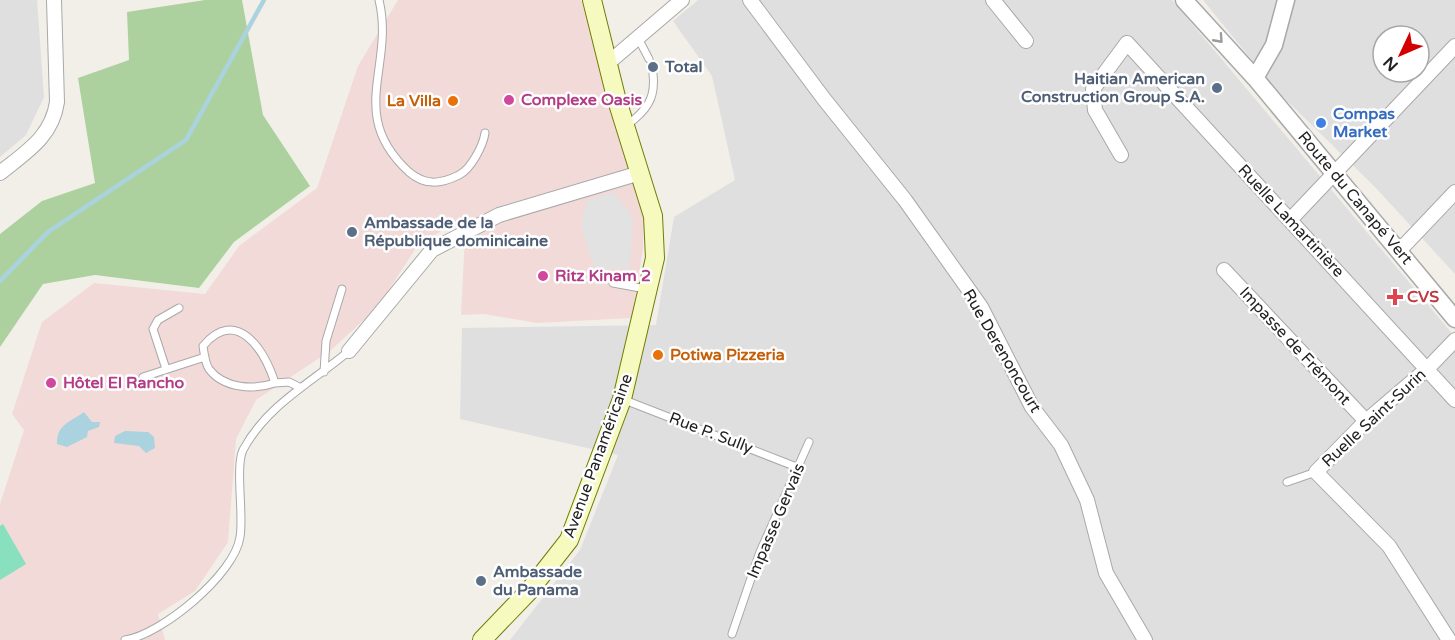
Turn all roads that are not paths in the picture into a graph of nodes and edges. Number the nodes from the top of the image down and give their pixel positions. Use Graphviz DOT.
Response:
graph roads {
  1 [pos="54,0"];
  2 [pos="379,0"];
  3 [pos="591,0"];
  4 [pos="682,0"];
  5 [pos="750,0"];
  6 [pos="993,0"];
  7 [pos="1184,0"];
  8 [pos="1286,0"];
  9 [pos="638,38"];
  10 [pos="1026,41"];
  11 [pos="1455,46"];
  12 [pos="650,59"];
  13 [pos="607,63"];
  14 [pos="653,74"];
  15 [pos="1255,78"];
  16 [pos="626,126"];
  17 [pos="486,133"];
  18 [pos="1121,155"];
  19 [pos="640,172"];
  20 [pos="0,173"];
  21 [pos="1335,174"];
  22 [pos="1455,192"];
  23 [pos="1290,220"];
  24 [pos="1399,251"];
  25 [pos="1224,270"];
  26 [pos="613,283"];
  27 [pos="342,289"];
  28 [pos="649,289"];
  29 [pos="179,308"];
  30 [pos="1455,319"];
  31 [pos="1455,340"];
  32 [pos="349,351"];
  33 [pos="205,357"];
  34 [pos="1428,368"];
  35 [pos="166,369"];
  36 [pos="324,372"];
  37 [pos="143,377"];
  38 [pos="275,383"];
  39 [pos="299,387"];
  40 [pos="622,399"];
  41 [pos="1455,400"];
  42 [pos="1366,421"];
  43 [pos="809,442"];
  44 [pos="799,468"];
  45 [pos="1317,471"];
  46 [pos="1287,482"];
  47 [pos="732,634"];
  48 [pos="144,637"];
  49 [pos="125,640"];
  50 [pos="482,640"];
  51 [pos="1145,640"];
  52 [pos="1449,640"];
  1 -- 20 [label="street"];
  2 -- 17 [label="lane"];
  3 -- 13 [label="main road, Avenue Panaméricaine"];
  4 -- 9 [label="street"];
  5 -- 51 [label="street, Rue Derenoncourt"];
  6 -- 10 [label="street"];
  7 -- 15 [label="street, Route du Canapé Vert, one-way"];
  8 -- 15 [label="street"];
  9 -- 12 [label="lane"];
  9 -- 13 [label="street"];
  11 -- 21 [label="street"];
  13 -- 16 [label="main road, Avenue Panaméricaine"];
  14 -- 16 [label="lane"];
  15 -- 21 [label="street, Route du Canapé Vert"];
  16 -- 19 [label="main road, Avenue Panaméricaine"];
  18 -- 23 [label="street, Ruelle Lamartinière"];
  19 -- 28 [label="main road, Avenue Panaméricaine"];
  19 -- 32 [label="street"];
  21 -- 23 [label="street"];
  21 -- 24 [label="street, Route du Canapé Vert"];
  22 -- 24 [label="street"];
  23 -- 34 [label="street, Ruelle Lamartinière"];
  24 -- 30 [label="street, Route du Canapé Vert"];
  25 -- 42 [label="street, Impasse de Frémont"];
  26 -- 28 [label="lane"];
  27 -- 36 [label="lane"];
  28 -- 40 [label="main road, Avenue Panaméricaine"];
  29 -- 35 [label="lane"];
  31 -- 34 [label="street, Ruelle Saint-Surin"];
  32 -- 36 [label="lane"];
  33 -- 35 [label="lane"];
  33 -- 38 [label="lane"];
  33 -- 38 [label="lane"];
  34 -- 41 [label="street, Ruelle Lamartinière"];
  34 -- 42 [label="street, Ruelle Saint-Surin"];
  35 -- 37 [label="lane"];
  36 -- 39 [label="lane"];
  38 -- 39 [label="lane"];
  39 -- 48 [label="lane"];
  40 -- 44 [label="lane, Rue P. Sully"];
  40 -- 50 [label="main road, Avenue Panaméricaine"];
  42 -- 45 [label="street, Ruelle Saint-Surin"];
  43 -- 44 [label="lane, Impasse Gervais"];
  44 -- 47 [label="lane, Impasse Gervais"];
  45 -- 46 [label="lane"];
  45 -- 52 [label="street, Ruelle Saint-Surin"];
  48 -- 49 [label="lane"];
}
